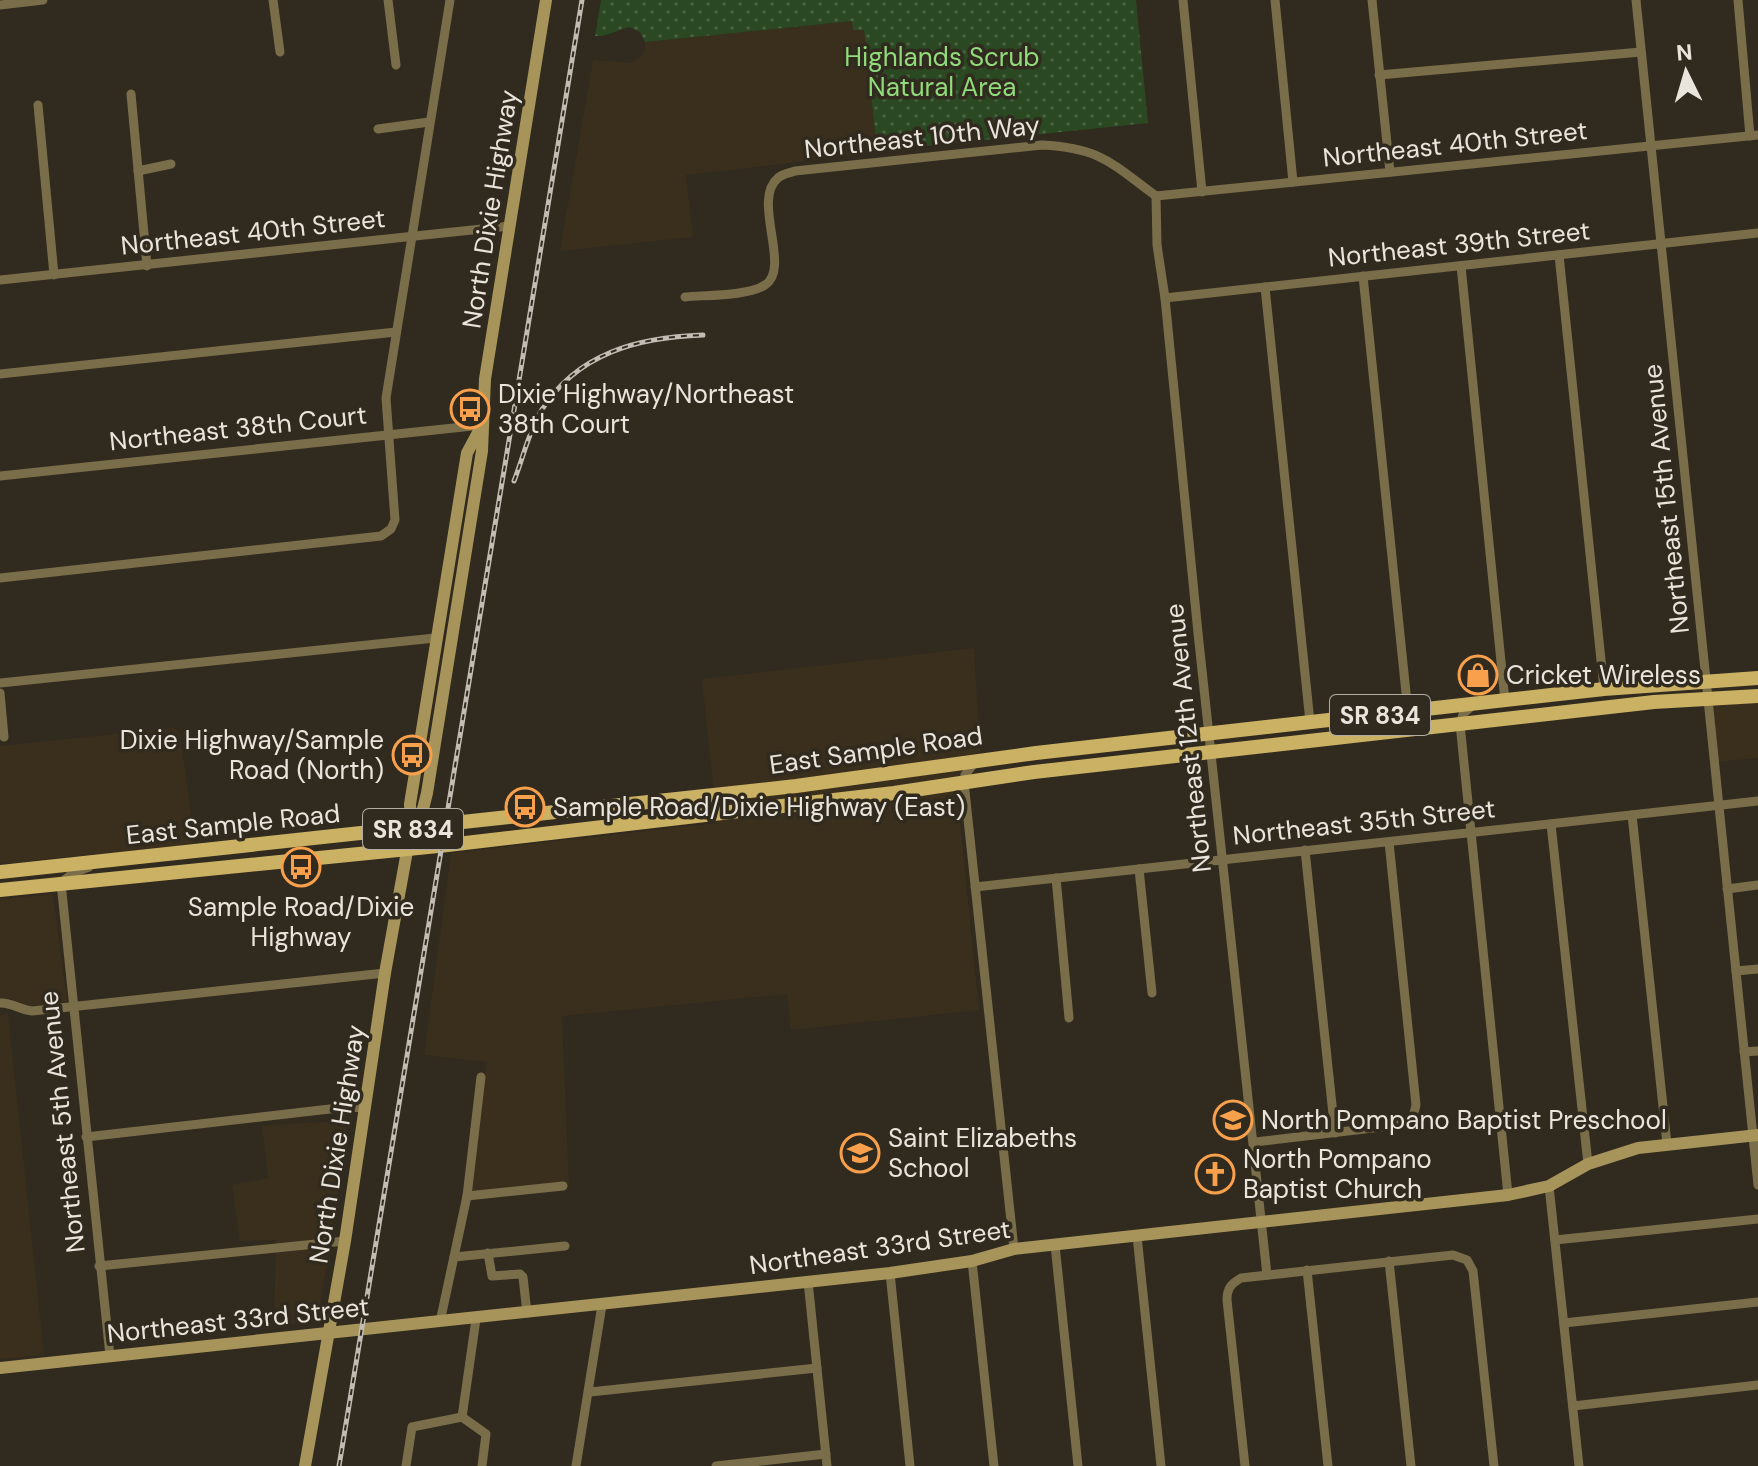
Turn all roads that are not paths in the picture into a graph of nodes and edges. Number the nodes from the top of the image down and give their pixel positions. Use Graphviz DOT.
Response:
graph roads {
  1 [pos="43,0"];
  2 [pos="273,0"];
  3 [pos="388,0"];
  4 [pos="450,0"];
  5 [pos="546,0"];
  6 [pos="1183,0"];
  7 [pos="1275,0"];
  8 [pos="1372,0"];
  9 [pos="1636,0"];
  10 [pos="1738,0"];
  11 [pos="0,5"];
  12 [pos="280,52"];
  13 [pos="1641,52"];
  14 [pos="396,65"];
  15 [pos="1379,75"];
  16 [pos="131,94"];
  17 [pos="38,105"];
  18 [pos="429,122"];
  19 [pos="378,129"];
  20 [pos="1754,135"];
  21 [pos="1651,146"];
  22 [pos="171,164"];
  23 [pos="138,171"];
  24 [pos="1390,172"];
  25 [pos="1293,182"];
  26 [pos="1202,192"];
  27 [pos="1156,196"];
  28 [pos="510,226"];
  29 [pos="1758,233"];
  30 [pos="410,236"];
  31 [pos="1661,243"];
  32 [pos="1758,243"];
  33 [pos="1559,255"];
  34 [pos="147,266"];
  35 [pos="1461,266"];
  36 [pos="54,275"];
  37 [pos="1363,276"];
  38 [pos="0,280"];
  39 [pos="1265,287"];
  40 [pos="685,297"];
  41 [pos="1165,298"];
  42 [pos="396,332"];
  43 [pos="0,374"];
  44 [pos="482,425"];
  45 [pos="387,434"];
  46 [pos="0,476"];
  47 [pos="0,578"];
  48 [pos="435,638"];
  49 [pos="1758,678"];
  50 [pos="1707,681"];
  51 [pos="0,683"];
  52 [pos="1604,689"];
  53 [pos="0,693"];
  54 [pos="1758,696"];
  55 [pos="1709,699"];
  56 [pos="1505,701"];
  57 [pos="1474,704"];
  58 [pos="1408,712"];
  59 [pos="1310,722"];
  60 [pos="1460,724"];
  61 [pos="1394,731"];
  62 [pos="1210,734"];
  63 [pos="4,737"];
  64 [pos="1211,752"];
  65 [pos="976,761"];
  66 [pos="952,765"];
  67 [pos="964,782"];
  68 [pos="938,786"];
  69 [pos="678,798"];
  70 [pos="1758,801"];
  71 [pos="1718,805"];
  72 [pos="1632,815"];
  73 [pos="657,820"];
  74 [pos="1551,824"];
  75 [pos="411,829"];
  76 [pos="1470,832"];
  77 [pos="1389,842"];
  78 [pos="407,849"];
  79 [pos="1305,850"];
  80 [pos="1223,860"];
  81 [pos="105,861"];
  82 [pos="57,866"];
  83 [pos="1139,869"];
  84 [pos="0,872"];
  85 [pos="1056,878"];
  86 [pos="61,883"];
  87 [pos="1758,885"];
  88 [pos="975,887"];
  89 [pos="0,889"];
  90 [pos="1727,889"];
  91 [pos="1758,969"];
  92 [pos="1736,971"];
  93 [pos="385,973"];
  94 [pos="1152,993"];
  95 [pos="0,1003"];
  96 [pos="72,1006"];
  97 [pos="1069,1018"];
  98 [pos="1758,1051"];
  99 [pos="1744,1052"];
  100 [pos="481,1077"];
  101 [pos="365,1108"];
  102 [pos="1335,1133"];
  103 [pos="1756,1135"];
  104 [pos="86,1137"];
  105 [pos="1255,1142"];
  106 [pos="1667,1144"];
  107 [pos="1588,1164"];
  108 [pos="1758,1185"];
  109 [pos="563,1186"];
  110 [pos="1549,1186"];
  111 [pos="1508,1195"];
  112 [pos="467,1196"];
  113 [pos="1758,1219"];
  114 [pos="1261,1222"];
  115 [pos="1137,1236"];
  116 [pos="1555,1240"];
  117 [pos="345,1241"];
  118 [pos="1055,1245"];
  119 [pos="565,1246"];
  120 [pos="1014,1249"];
  121 [pos="488,1253"];
  122 [pos="454,1257"];
  123 [pos="972,1261"];
  124 [pos="1389,1261"];
  125 [pos="99,1266"];
  126 [pos="1307,1270"];
  127 [pos="890,1273"];
  128 [pos="1267,1275"];
  129 [pos="808,1281"];
  130 [pos="1758,1302"];
  131 [pos="602,1305"];
  132 [pos="527,1313"];
  133 [pos="476,1319"];
  134 [pos="440,1322"];
  135 [pos="1564,1323"];
  136 [pos="327,1333"];
  137 [pos="110,1356"];
  138 [pos="0,1368"];
  139 [pos="817,1368"];
  140 [pos="1758,1385"];
  141 [pos="590,1392"];
  142 [pos="1573,1406"];
  143 [pos="462,1417"];
  144 [pos="826,1454"];
  145 [pos="742,1465"];
  146 [pos="305,1466"];
  147 [pos="406,1466"];
  148 [pos="482,1466"];
  149 [pos="576,1466"];
  150 [pos="716,1466"];
  151 [pos="827,1466"];
  152 [pos="910,1466"];
  153 [pos="994,1466"];
  154 [pos="1078,1466"];
  155 [pos="1161,1466"];
  156 [pos="1245,1466"];
  157 [pos="1328,1466"];
  158 [pos="1411,1466"];
  159 [pos="1494,1466"];
  160 [pos="1579,1466"];
  1 -- 11 [label="street"];
  2 -- 12 [label="street"];
  3 -- 14 [label="street"];
  4 -- 18 [label="street"];
  5 -- 28 [label="main road, North Dixie Highway"];
  6 -- 26 [label="street"];
  7 -- 25 [label="street"];
  8 -- 15 [label="street"];
  9 -- 13 [label="street, Northeast 15th Avenue"];
  10 -- 20 [label="street"];
  13 -- 15 [label="street"];
  13 -- 21 [label="street, Northeast 15th Avenue"];
  15 -- 24 [label="street"];
  16 -- 23 [label="street"];
  17 -- 36 [label="street"];
  18 -- 19 [label="street"];
  18 -- 30 [label="street"];
  20 -- 21 [label="street, Northeast 40th Street"];
  21 -- 24 [label="street, Northeast 40th Street"];
  21 -- 31 [label="street, Northeast 15th Avenue"];
  22 -- 23 [label="street"];
  23 -- 34 [label="street"];
  24 -- 25 [label="street, Northeast 40th Street"];
  25 -- 26 [label="street, Northeast 40th Street"];
  26 -- 27 [label="street, Northeast 40th Street"];
  27 -- 40 [label="street, Northeast 10th Way"];
  27 -- 41 [label="street, Northeast 12th Avenue"];
  28 -- 30 [label="street, Northeast 40th Street"];
  28 -- 44 [label="main road, North Dixie Highway"];
  29 -- 31 [label="street, Northeast 39th Street"];
  29 -- 32 [label="street"];
  30 -- 34 [label="street, Northeast 40th Street"];
  30 -- 42 [label="street"];
  31 -- 33 [label="street, Northeast 39th Street"];
  31 -- 50 [label="street, Northeast 15th Avenue"];
  33 -- 35 [label="street, Northeast 39th Street"];
  33 -- 52 [label="street"];
  34 -- 36 [label="street, Northeast 40th Street"];
  35 -- 37 [label="street, Northeast 39th Street"];
  35 -- 56 [label="street"];
  36 -- 38 [label="street, Northeast 40th Street"];
  37 -- 39 [label="street, Northeast 39th Street"];
  37 -- 58 [label="street"];
  39 -- 41 [label="street, Northeast 39th Street"];
  39 -- 59 [label="street"];
  41 -- 62 [label="street, Northeast 12th Avenue"];
  42 -- 43 [label="street"];
  42 -- 45 [label="street"];
  44 -- 45 [label="street, Northeast 38th Court"];
  44 -- 48 [label="main road, North Dixie Highway"];
  44 -- 75 [label="main road, North Dixie Highway"];
  45 -- 46 [label="street, Northeast 38th Court"];
  45 -- 47 [label="street"];
  48 -- 51 [label="street"];
  48 -- 75 [label="main road, North Dixie Highway"];
  49 -- 50 [label="main road, East Sample Road / SR 834"];
  50 -- 52 [label="main road, East Sample Road / SR 834"];
  50 -- 55 [label="street, Northeast 15th Avenue"];
  52 -- 56 [label="main road, East Sample Road / SR 834"];
  53 -- 63 [label="street"];
  54 -- 55 [label="main road, East Sample Road / SR 834"];
  55 -- 60 [label="main road, East Sample Road / SR 834"];
  55 -- 71 [label="street, Northeast 15th Avenue"];
  56 -- 57 [label="main road, East Sample Road / SR 834"];
  57 -- 58 [label="main road, East Sample Road / SR 834"];
  57 -- 60 [label="street"];
  58 -- 59 [label="main road, East Sample Road / SR 834"];
  58 -- 61 [label="street"];
  59 -- 62 [label="main road, East Sample Road / SR 834"];
  60 -- 61 [label="main road, East Sample Road / SR 834"];
  60 -- 76 [label="street"];
  61 -- 64 [label="main road, East Sample Road / SR 834"];
  62 -- 64 [label="street, Northeast 12th Avenue"];
  62 -- 65 [label="main road, East Sample Road / SR 834"];
  64 -- 67 [label="main road, East Sample Road / SR 834"];
  64 -- 80 [label="street, Northeast 12th Avenue"];
  65 -- 66 [label="main road, East Sample Road / SR 834"];
  65 -- 67 [label="street"];
  66 -- 68 [label="main road"];
  66 -- 69 [label="main road, East Sample Road / SR 834"];
  67 -- 68 [label="main road, East Sample Road / SR 834"];
  67 -- 88 [label="street"];
  68 -- 73 [label="main road, East Sample Road / SR 834"];
  69 -- 73 [label="main road"];
  69 -- 75 [label="main road, East Sample Road / SR 834"];
  70 -- 71 [label="street, Northeast 35th Street"];
  71 -- 72 [label="street, Northeast 35th Street"];
  71 -- 90 [label="street, Northeast 15th Avenue"];
  72 -- 74 [label="street, Northeast 35th Street"];
  72 -- 106 [label="street"];
  73 -- 78 [label="main road, East Sample Road / SR 834"];
  74 -- 76 [label="street, Northeast 35th Street"];
  74 -- 107 [label="street"];
  75 -- 78 [label="main road, North Dixie Highway"];
  75 -- 81 [label="main road, East Sample Road / SR 834"];
  76 -- 77 [label="street, Northeast 35th Street"];
  76 -- 111 [label="street"];
  77 -- 79 [label="street, Northeast 35th Street"];
  77 -- 102 [label="street"];
  78 -- 86 [label="main road, East Sample Road / SR 834"];
  78 -- 93 [label="main road, North Dixie Highway"];
  79 -- 80 [label="street, Northeast 35th Street"];
  79 -- 102 [label="street"];
  80 -- 83 [label="street, Northeast 35th Street"];
  80 -- 105 [label="street, Northeast 12th Avenue"];
  81 -- 82 [label="main road, East Sample Road / SR 834"];
  81 -- 86 [label="street"];
  82 -- 84 [label="main road, East Sample Road / SR 834"];
  82 -- 89 [label="main road"];
  83 -- 85 [label="street, Northeast 35th Street"];
  83 -- 94 [label="street"];
  85 -- 88 [label="street, Northeast 35th Street"];
  85 -- 97 [label="street"];
  86 -- 89 [label="main road, East Sample Road / SR 834"];
  86 -- 96 [label="street, Northeast 5th Avenue"];
  87 -- 90 [label="street"];
  88 -- 120 [label="street"];
  90 -- 92 [label="street, Northeast 15th Avenue"];
  91 -- 92 [label="street"];
  92 -- 99 [label="street, Northeast 15th Avenue"];
  93 -- 96 [label="street"];
  93 -- 101 [label="main road, North Dixie Highway"];
  95 -- 96 [label="street"];
  96 -- 104 [label="street, Northeast 5th Avenue"];
  98 -- 99 [label="street"];
  99 -- 103 [label="street, Northeast 15th Avenue"];
  100 -- 112 [label="street"];
  101 -- 104 [label="street"];
  101 -- 117 [label="main road, North Dixie Highway"];
  102 -- 105 [label="street"];
  103 -- 106 [label="main road, Northeast 33rd Street"];
  103 -- 108 [label="street, Northeast 15th Avenue"];
  104 -- 125 [label="street, Northeast 5th Avenue"];
  105 -- 114 [label="street, Northeast 12th Avenue"];
  106 -- 107 [label="main road, Northeast 33rd Street"];
  107 -- 110 [label="main road, Northeast 33rd Street"];
  109 -- 112 [label="street"];
  110 -- 111 [label="main road, Northeast 33rd Street"];
  110 -- 116 [label="street"];
  111 -- 114 [label="main road, Northeast 33rd Street"];
  112 -- 122 [label="street"];
  113 -- 116 [label="street"];
  114 -- 115 [label="main road, Northeast 33rd Street"];
  114 -- 128 [label="street, Northeast 12th Avenue"];
  115 -- 118 [label="main road, Northeast 33rd Street"];
  115 -- 155 [label="street"];
  116 -- 135 [label="street"];
  117 -- 125 [label="street"];
  117 -- 136 [label="main road, North Dixie Highway"];
  118 -- 120 [label="main road, Northeast 33rd Street"];
  118 -- 154 [label="street"];
  119 -- 121 [label="street"];
  120 -- 123 [label="main road, Northeast 33rd Street"];
  121 -- 122 [label="street"];
  121 -- 132 [label="street"];
  122 -- 134 [label="street"];
  123 -- 127 [label="main road, Northeast 33rd Street"];
  123 -- 153 [label="street"];
  124 -- 126 [label="street"];
  124 -- 158 [label="street"];
  124 -- 159 [label="street"];
  125 -- 137 [label="street, Northeast 5th Avenue"];
  126 -- 128 [label="street"];
  126 -- 157 [label="street"];
  127 -- 129 [label="main road, Northeast 33rd Street"];
  127 -- 152 [label="street"];
  128 -- 156 [label="street"];
  129 -- 131 [label="main road, Northeast 33rd Street"];
  129 -- 139 [label="street"];
  130 -- 135 [label="street"];
  131 -- 132 [label="main road, Northeast 33rd Street"];
  131 -- 141 [label="street"];
  132 -- 133 [label="main road, Northeast 33rd Street"];
  133 -- 134 [label="main road, Northeast 33rd Street"];
  133 -- 143 [label="street"];
  134 -- 136 [label="main road, Northeast 33rd Street"];
  135 -- 142 [label="street"];
  136 -- 137 [label="main road, Northeast 33rd Street"];
  136 -- 146 [label="main road, North Dixie Highway"];
  137 -- 138 [label="main road, Northeast 33rd Street"];
  139 -- 141 [label="street"];
  139 -- 144 [label="street"];
  140 -- 142 [label="street"];
  141 -- 149 [label="street"];
  142 -- 160 [label="street"];
  143 -- 147 [label="street"];
  143 -- 148 [label="street"];
  144 -- 145 [label="street"];
  144 -- 151 [label="street"];
  145 -- 150 [label="street"];
}
